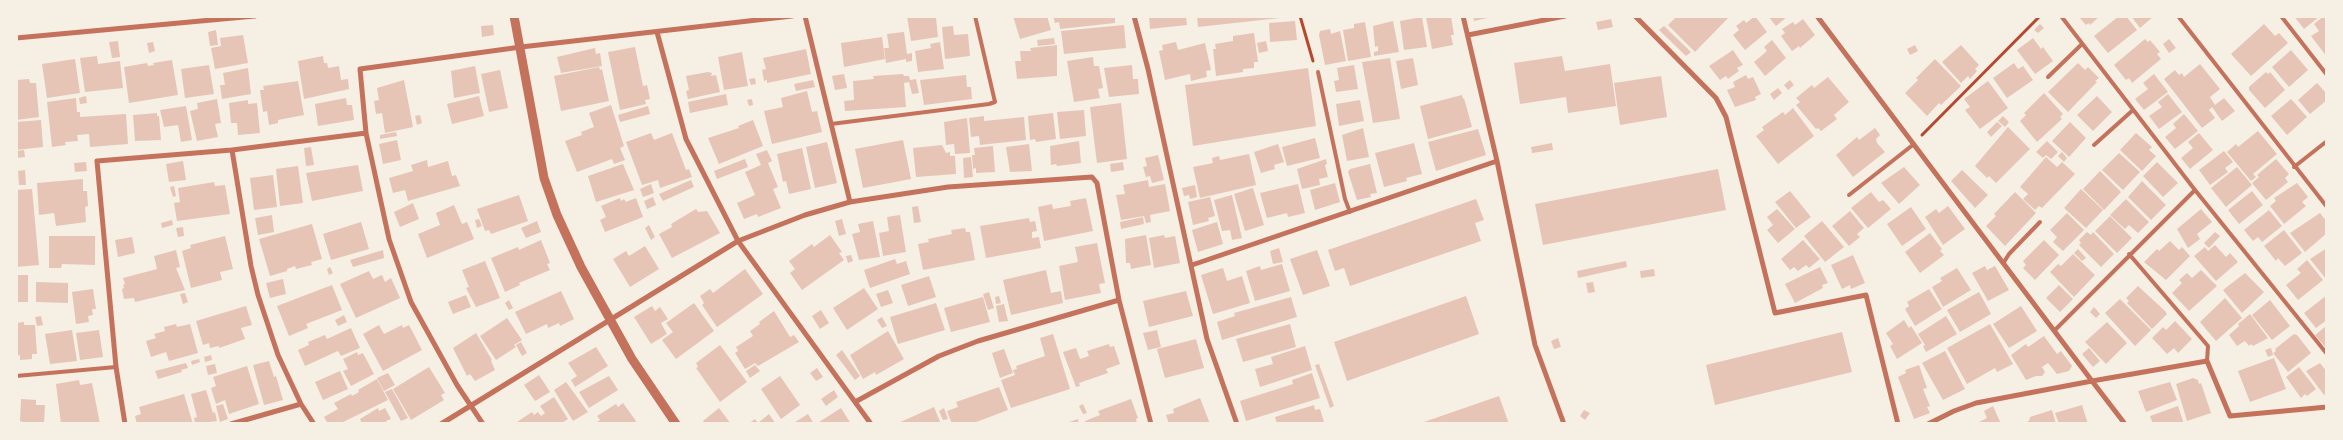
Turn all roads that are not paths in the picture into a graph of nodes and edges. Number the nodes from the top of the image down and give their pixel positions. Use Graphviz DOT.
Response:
graph roads {
  1 [pos="255,16"];
  2 [pos="514,16"];
  3 [pos="792,16"];
  4 [pos="805,16"];
  5 [pos="974,16"];
  6 [pos="1134,16"];
  7 [pos="1463,16"];
  8 [pos="1565,16"];
  9 [pos="1817,16"];
  10 [pos="2061,16"];
  11 [pos="2178,16"];
  12 [pos="2281,16"];
  13 [pos="1637,17"];
  14 [pos="657,32"];
  15 [pos="1468,35"];
  16 [pos="16,38"];
  17 [pos="2082,44"];
  18 [pos="521,47"];
  19 [pos="1318,72"];
  20 [pos="2327,75"];
  21 [pos="2048,77"];
  22 [pos="2133,110"];
  23 [pos="831,124"];
  24 [pos="366,133"];
  25 [pos="2327,141"];
  26 [pos="1914,143"];
  27 [pos="2094,145"];
  28 [pos="232,150"];
  29 [pos="1497,161"];
  30 [pos="2294,168"];
  31 [pos="2194,190"];
  32 [pos="1849,195"];
  33 [pos="850,202"];
  34 [pos="2327,207"];
  35 [pos="1350,212"];
  36 [pos="2040,222"];
  37 [pos="738,241"];
  38 [pos="2129,254"];
  39 [pos="2004,262"];
  40 [pos="1192,265"];
  41 [pos="1118,300"];
  42 [pos="609,319"];
  43 [pos="2055,330"];
  44 [pos="2327,354"];
  45 [pos="2208,361"];
  46 [pos="116,366"];
  47 [pos="16,376"];
  48 [pos="2092,381"];
  49 [pos="855,402"];
  50 [pos="301,404"];
  51 [pos="470,406"];
  52 [pos="2327,406"];
  53 [pos="125,424"];
  54 [pos="231,424"];
  55 [pos="314,424"];
  56 [pos="441,424"];
  57 [pos="483,424"];
  58 [pos="676,424"];
  59 [pos="871,424"];
  60 [pos="1151,424"];
  61 [pos="1237,424"];
  62 [pos="1564,424"];
  63 [pos="1898,424"];
  64 [pos="1928,424"];
  65 [pos="2125,424"];
  1 -- 16 [label="street"];
  2 -- 18 [label="street"];
  3 -- 14 [label="street"];
  4 -- 23 [label="street"];
  5 -- 23 [label="lane"];
  6 -- 40 [label="street"];
  7 -- 15 [label="street"];
  8 -- 15 [label="street"];
  9 -- 26 [label="street"];
  10 -- 17 [label="lane"];
  11 -- 30 [label="lane"];
  12 -- 20 [label="lane"];
  13 -- 63 [label="street"];
  14 -- 18 [label="street"];
  14 -- 37 [label="street"];
  15 -- 29 [label="street"];
  17 -- 21 [label="lane"];
  17 -- 22 [label="lane"];
  18 -- 24 [label="street"];
  18 -- 42 [label="street"];
  19 -- 35 [label="lane"];
  22 -- 27 [label="lane"];
  22 -- 31 [label="lane"];
  23 -- 33 [label="street"];
  24 -- 28 [label="street"];
  24 -- 51 [label="street"];
  25 -- 30 [label="lane"];
  26 -- 32 [label="lane"];
  26 -- 39 [label="street"];
  28 -- 46 [label="street"];
  28 -- 50 [label="street"];
  29 -- 35 [label="street"];
  29 -- 62 [label="street"];
  30 -- 34 [label="lane"];
  31 -- 38 [label="lane"];
  31 -- 44 [label="lane"];
  33 -- 37 [label="street"];
  33 -- 41 [label="street"];
  35 -- 40 [label="street"];
  36 -- 39 [label="lane"];
  37 -- 42 [label="street"];
  37 -- 49 [label="street"];
  38 -- 43 [label="lane"];
  38 -- 45 [label="lane"];
  39 -- 43 [label="street"];
  40 -- 61 [label="street"];
  41 -- 49 [label="street"];
  41 -- 60 [label="street"];
  42 -- 51 [label="street"];
  42 -- 58 [label="street"];
  43 -- 48 [label="street"];
  45 -- 48 [label="street"];
  45 -- 52 [label="street"];
  46 -- 47 [label="lane"];
  46 -- 53 [label="street"];
  48 -- 64 [label="street"];
  48 -- 65 [label="street"];
  49 -- 59 [label="street"];
  50 -- 54 [label="street"];
  50 -- 55 [label="street"];
  51 -- 56 [label="street"];
  51 -- 57 [label="street"];
}
